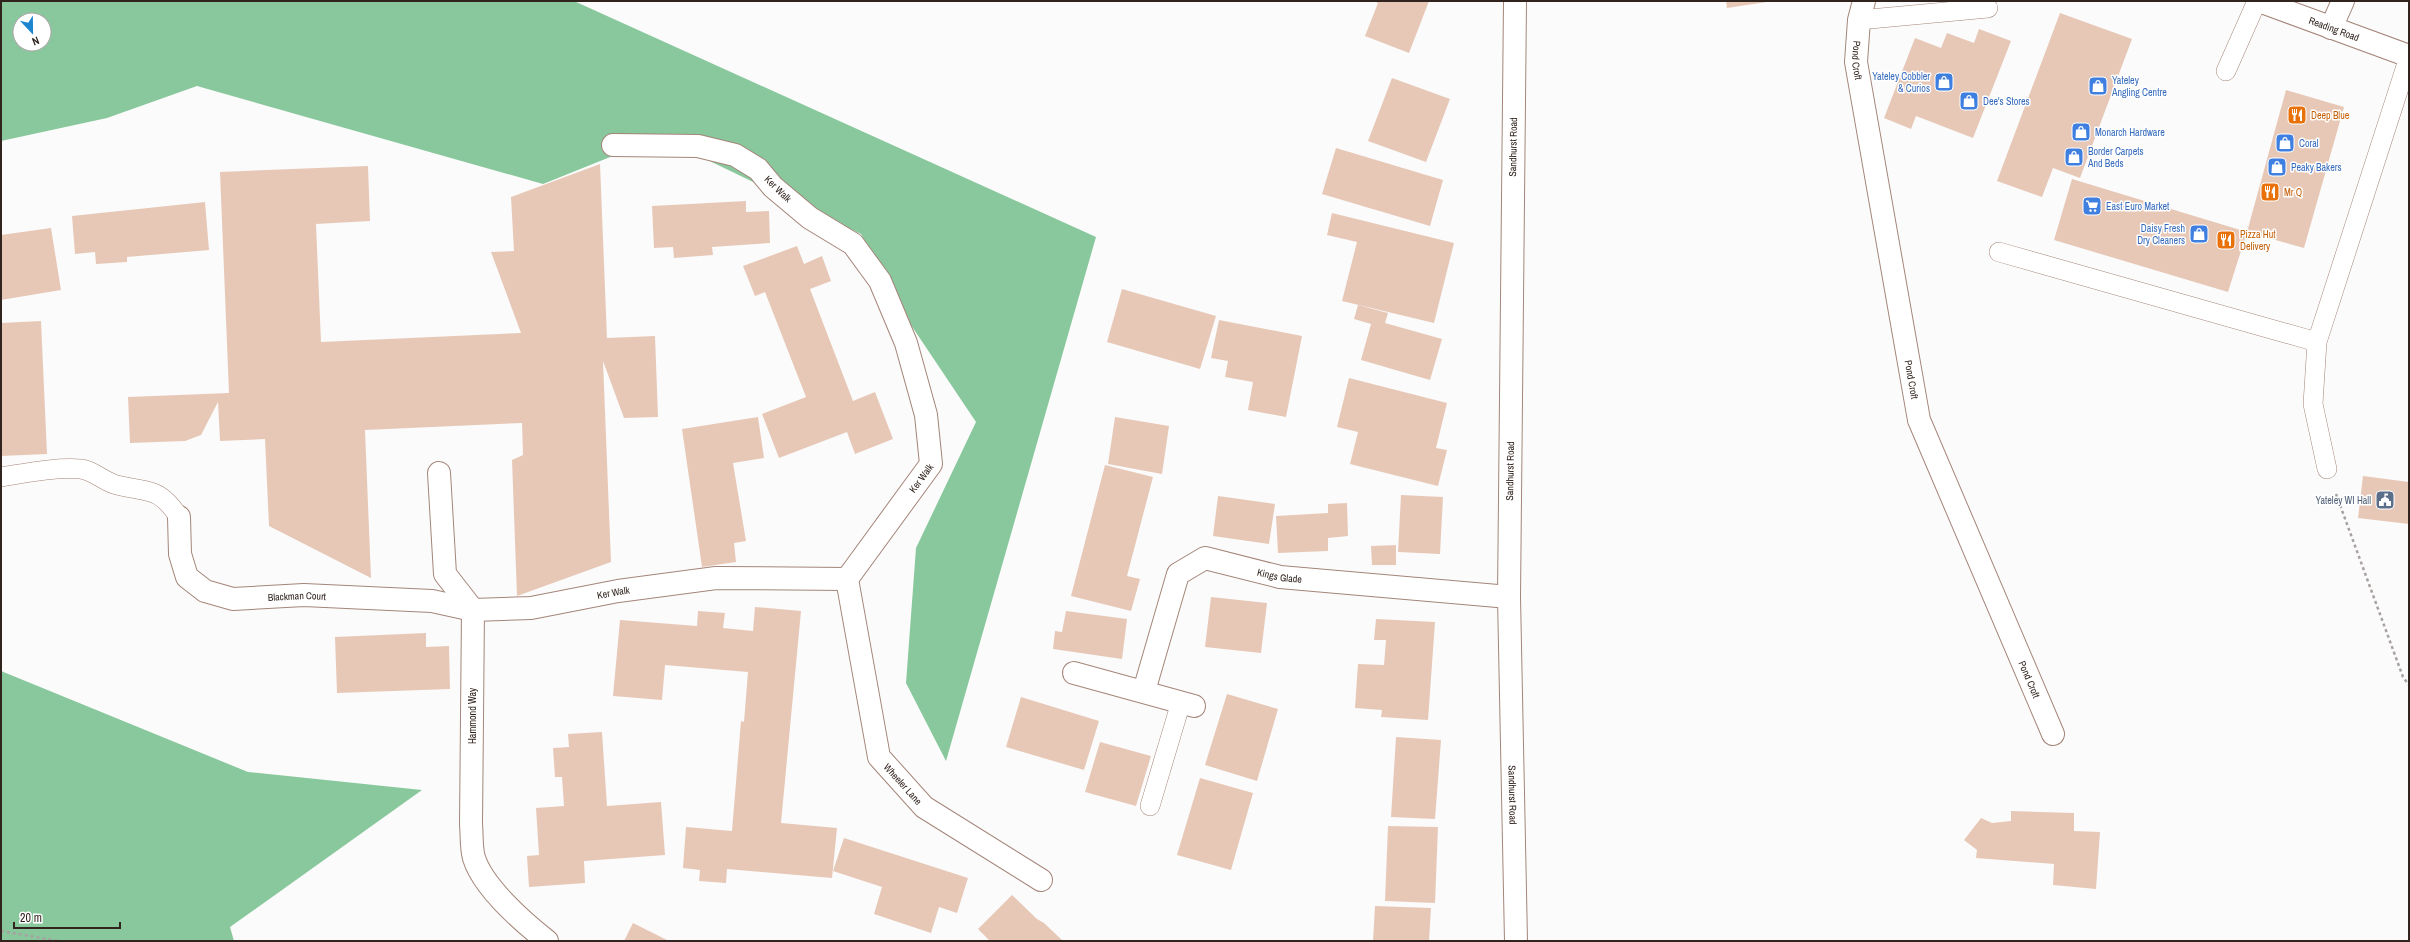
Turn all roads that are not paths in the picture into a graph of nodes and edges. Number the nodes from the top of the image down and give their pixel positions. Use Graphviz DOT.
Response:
graph roads {
  1 [pos="1515,1"];
  2 [pos="2258,1"];
  3 [pos="2343,1"];
  4 [pos="1988,8"];
  5 [pos="1862,11"];
  6 [pos="2331,28"];
  7 [pos="2409,56"];
  8 [pos="2226,71"];
  9 [pos="613,145"];
  10 [pos="1999,252"];
  11 [pos="2316,342"];
  12 [pos="2327,469"];
  13 [pos="439,473"];
  14 [pos="1,477"];
  15 [pos="179,517"];
  16 [pos="847,579"];
  17 [pos="1509,597"];
  18 [pos="473,610"];
  19 [pos="1074,673"];
  20 [pos="1144,691"];
  21 [pos="1188,704"];
  22 [pos="2053,734"];
  23 [pos="1150,806"];
  24 [pos="1041,880"];
  25 [pos="546,941"];
  26 [pos="1516,941"];
  1 -- 17 [label="street, Sandhurst Road"];
  2 -- 6 [label="street, Reading Road"];
  2 -- 8 [label="lane"];
  3 -- 6 [label="street"];
  4 -- 5 [label="lane"];
  5 -- 22 [label="street, Pond Croft"];
  6 -- 7 [label="street, Reading Road"];
  7 -- 11 [label="lane"];
  9 -- 16 [label="street, Ker Walk"];
  10 -- 11 [label="lane"];
  11 -- 12 [label="lane"];
  13 -- 18 [label="street"];
  14 -- 15 [label="lane"];
  15 -- 18 [label="street, Blackman Court"];
  16 -- 18 [label="street, Ker Walk"];
  16 -- 24 [label="street, Wheeler Lane"];
  17 -- 20 [label="street, Kings Glade"];
  17 -- 26 [label="street, Sandhurst Road"];
  18 -- 25 [label="street, Hammond Way"];
  19 -- 20 [label="street"];
  20 -- 21 [label="street"];
  21 -- 23 [label="lane"];
}
